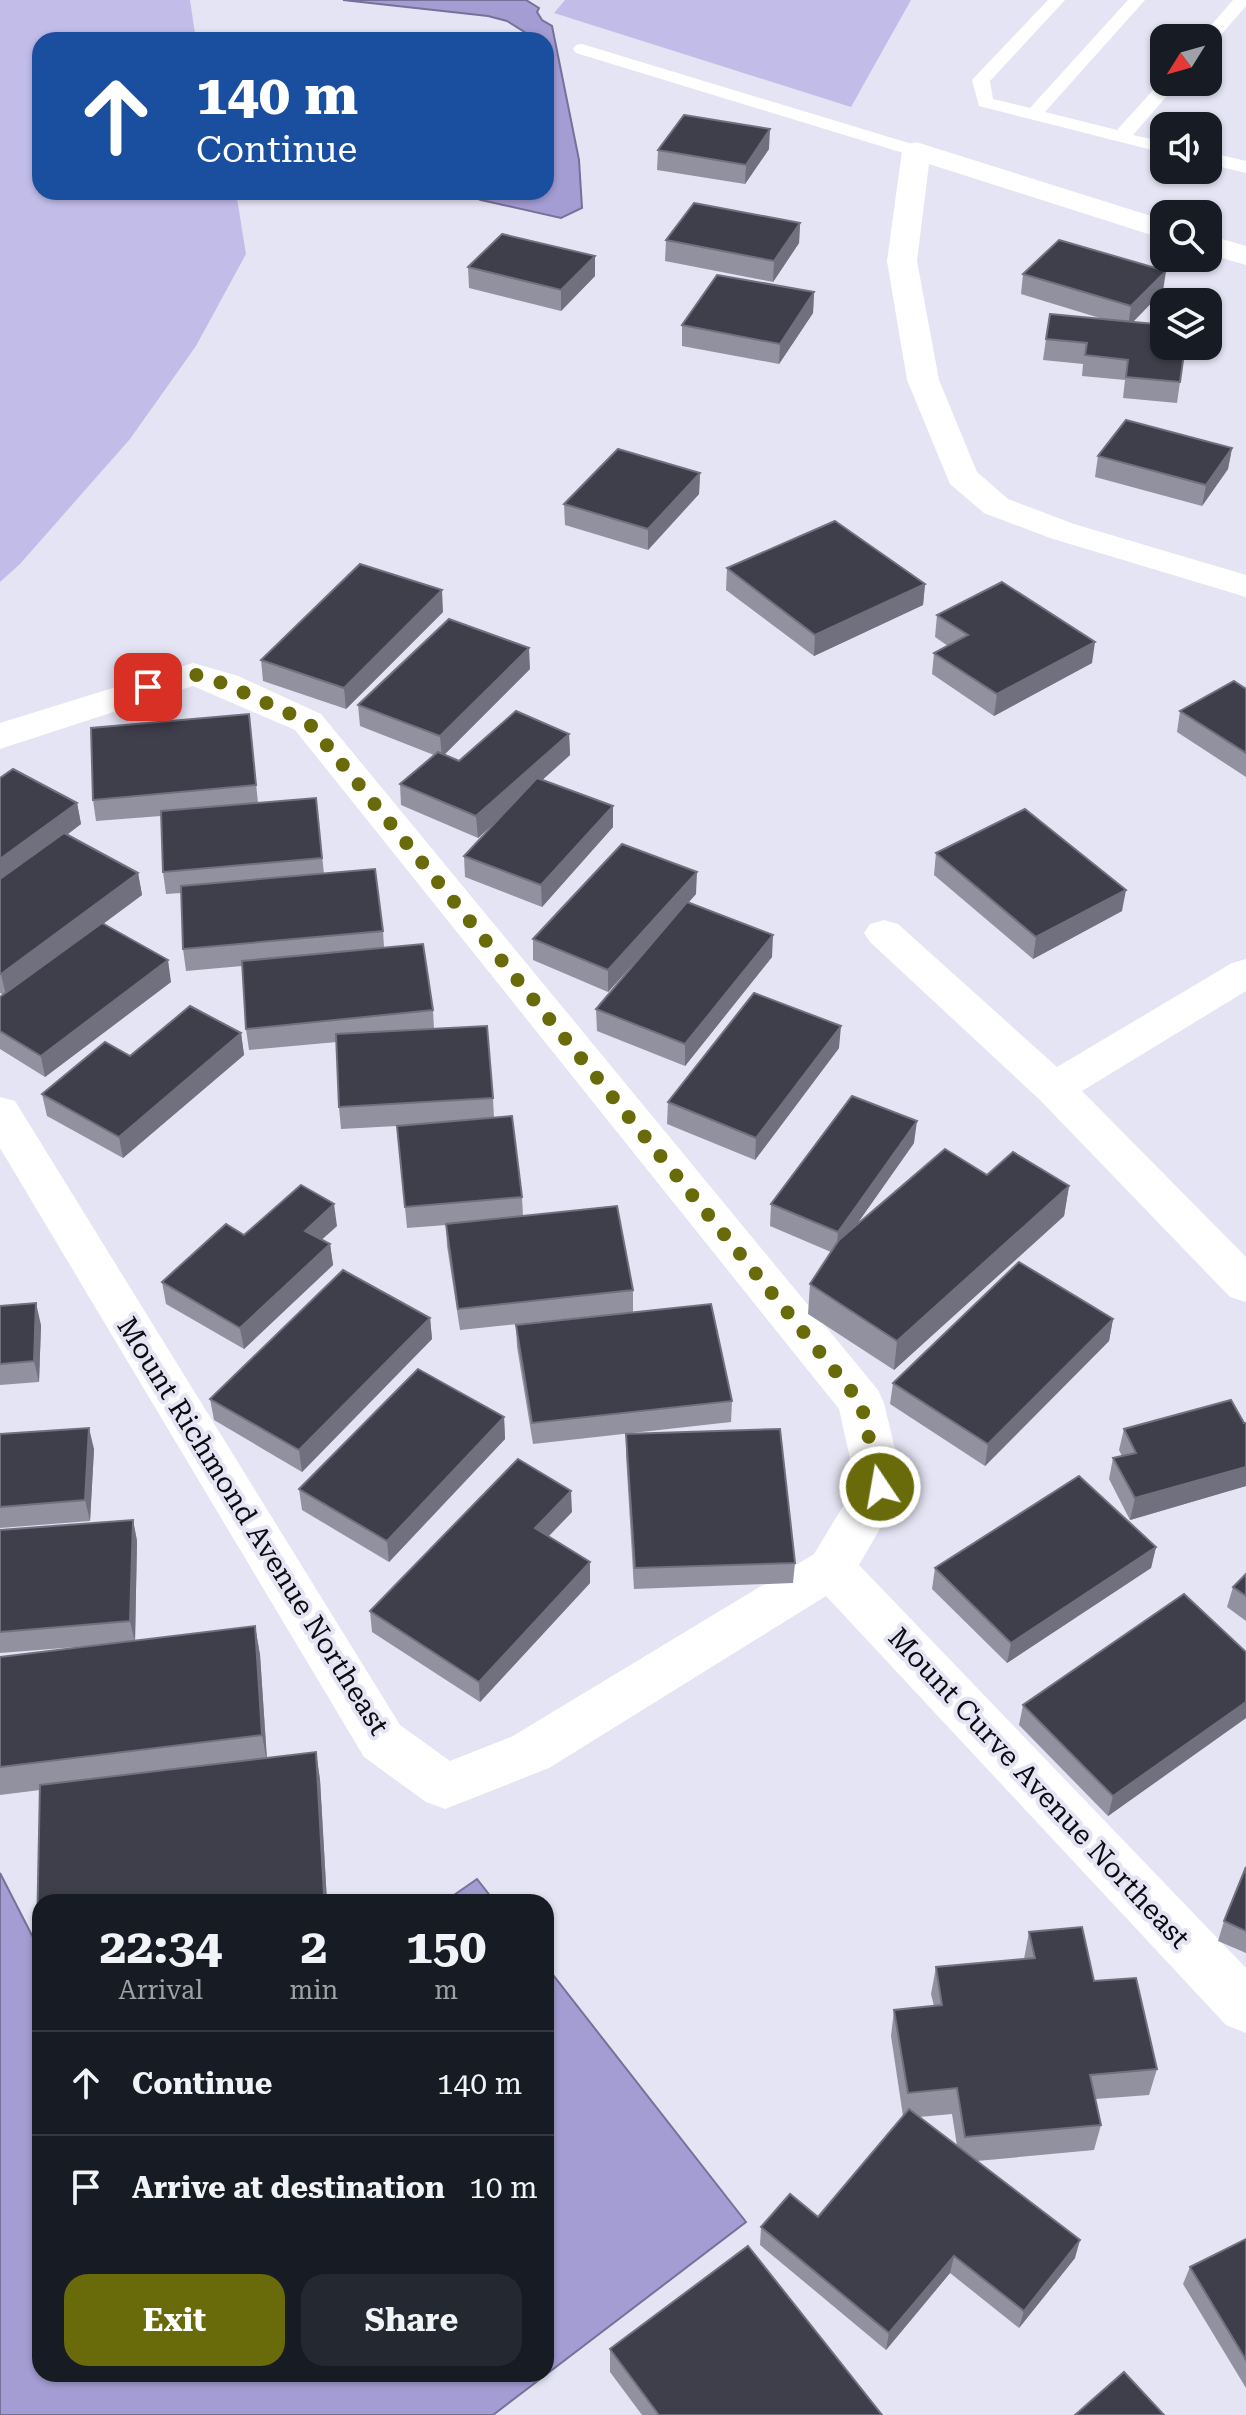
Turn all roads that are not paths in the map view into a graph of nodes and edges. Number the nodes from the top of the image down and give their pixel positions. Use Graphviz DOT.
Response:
graph roads {
  1 [pos="1057,0"];
  2 [pos="1137,0"];
  3 [pos="1242,0"];
  4 [pos="1221,24"];
  5 [pos="582,49"];
  6 [pos="1158,96"];
  7 [pos="1033,115"];
  8 [pos="1121,137"];
  9 [pos="1150,144"];
  10 [pos="916,151"];
  11 [pos="1222,161"];
  12 [pos="1246,167"];
  13 [pos="1150,226"];
  14 [pos="1222,248"];
  15 [pos="1246,256"];
  16 [pos="1246,586"];
  17 [pos="0,737"];
  18 [pos="884,933"];
  19 [pos="1246,973"];
  20 [pos="1054,1088"];
  21 [pos="0,1112"];
  22 [pos="1246,1285"];
  23 [pos="831,1568"];
  24 [pos="1246,2007"];
  1 -- 7 [label="lane"];
  2 -- 7 [label="lane"];
  3 -- 4 [label="lane"];
  5 -- 10 [label="lane"];
  6 -- 8 [label="lane"];
  7 -- 8 [label="lane"];
  8 -- 9 [label="lane"];
  10 -- 13 [label="street"];
  10 -- 16 [label="street"];
  11 -- 12 [label="lane"];
  14 -- 15 [label="street"];
  17 -- 23 [label="street"];
  18 -- 20 [label="street"];
  19 -- 20 [label="street"];
  20 -- 22 [label="street"];
  21 -- 23 [label="street, Mount Richmond Avenue Northeast"];
  23 -- 24 [label="street, Mount Curve Avenue Northeast"];
}
